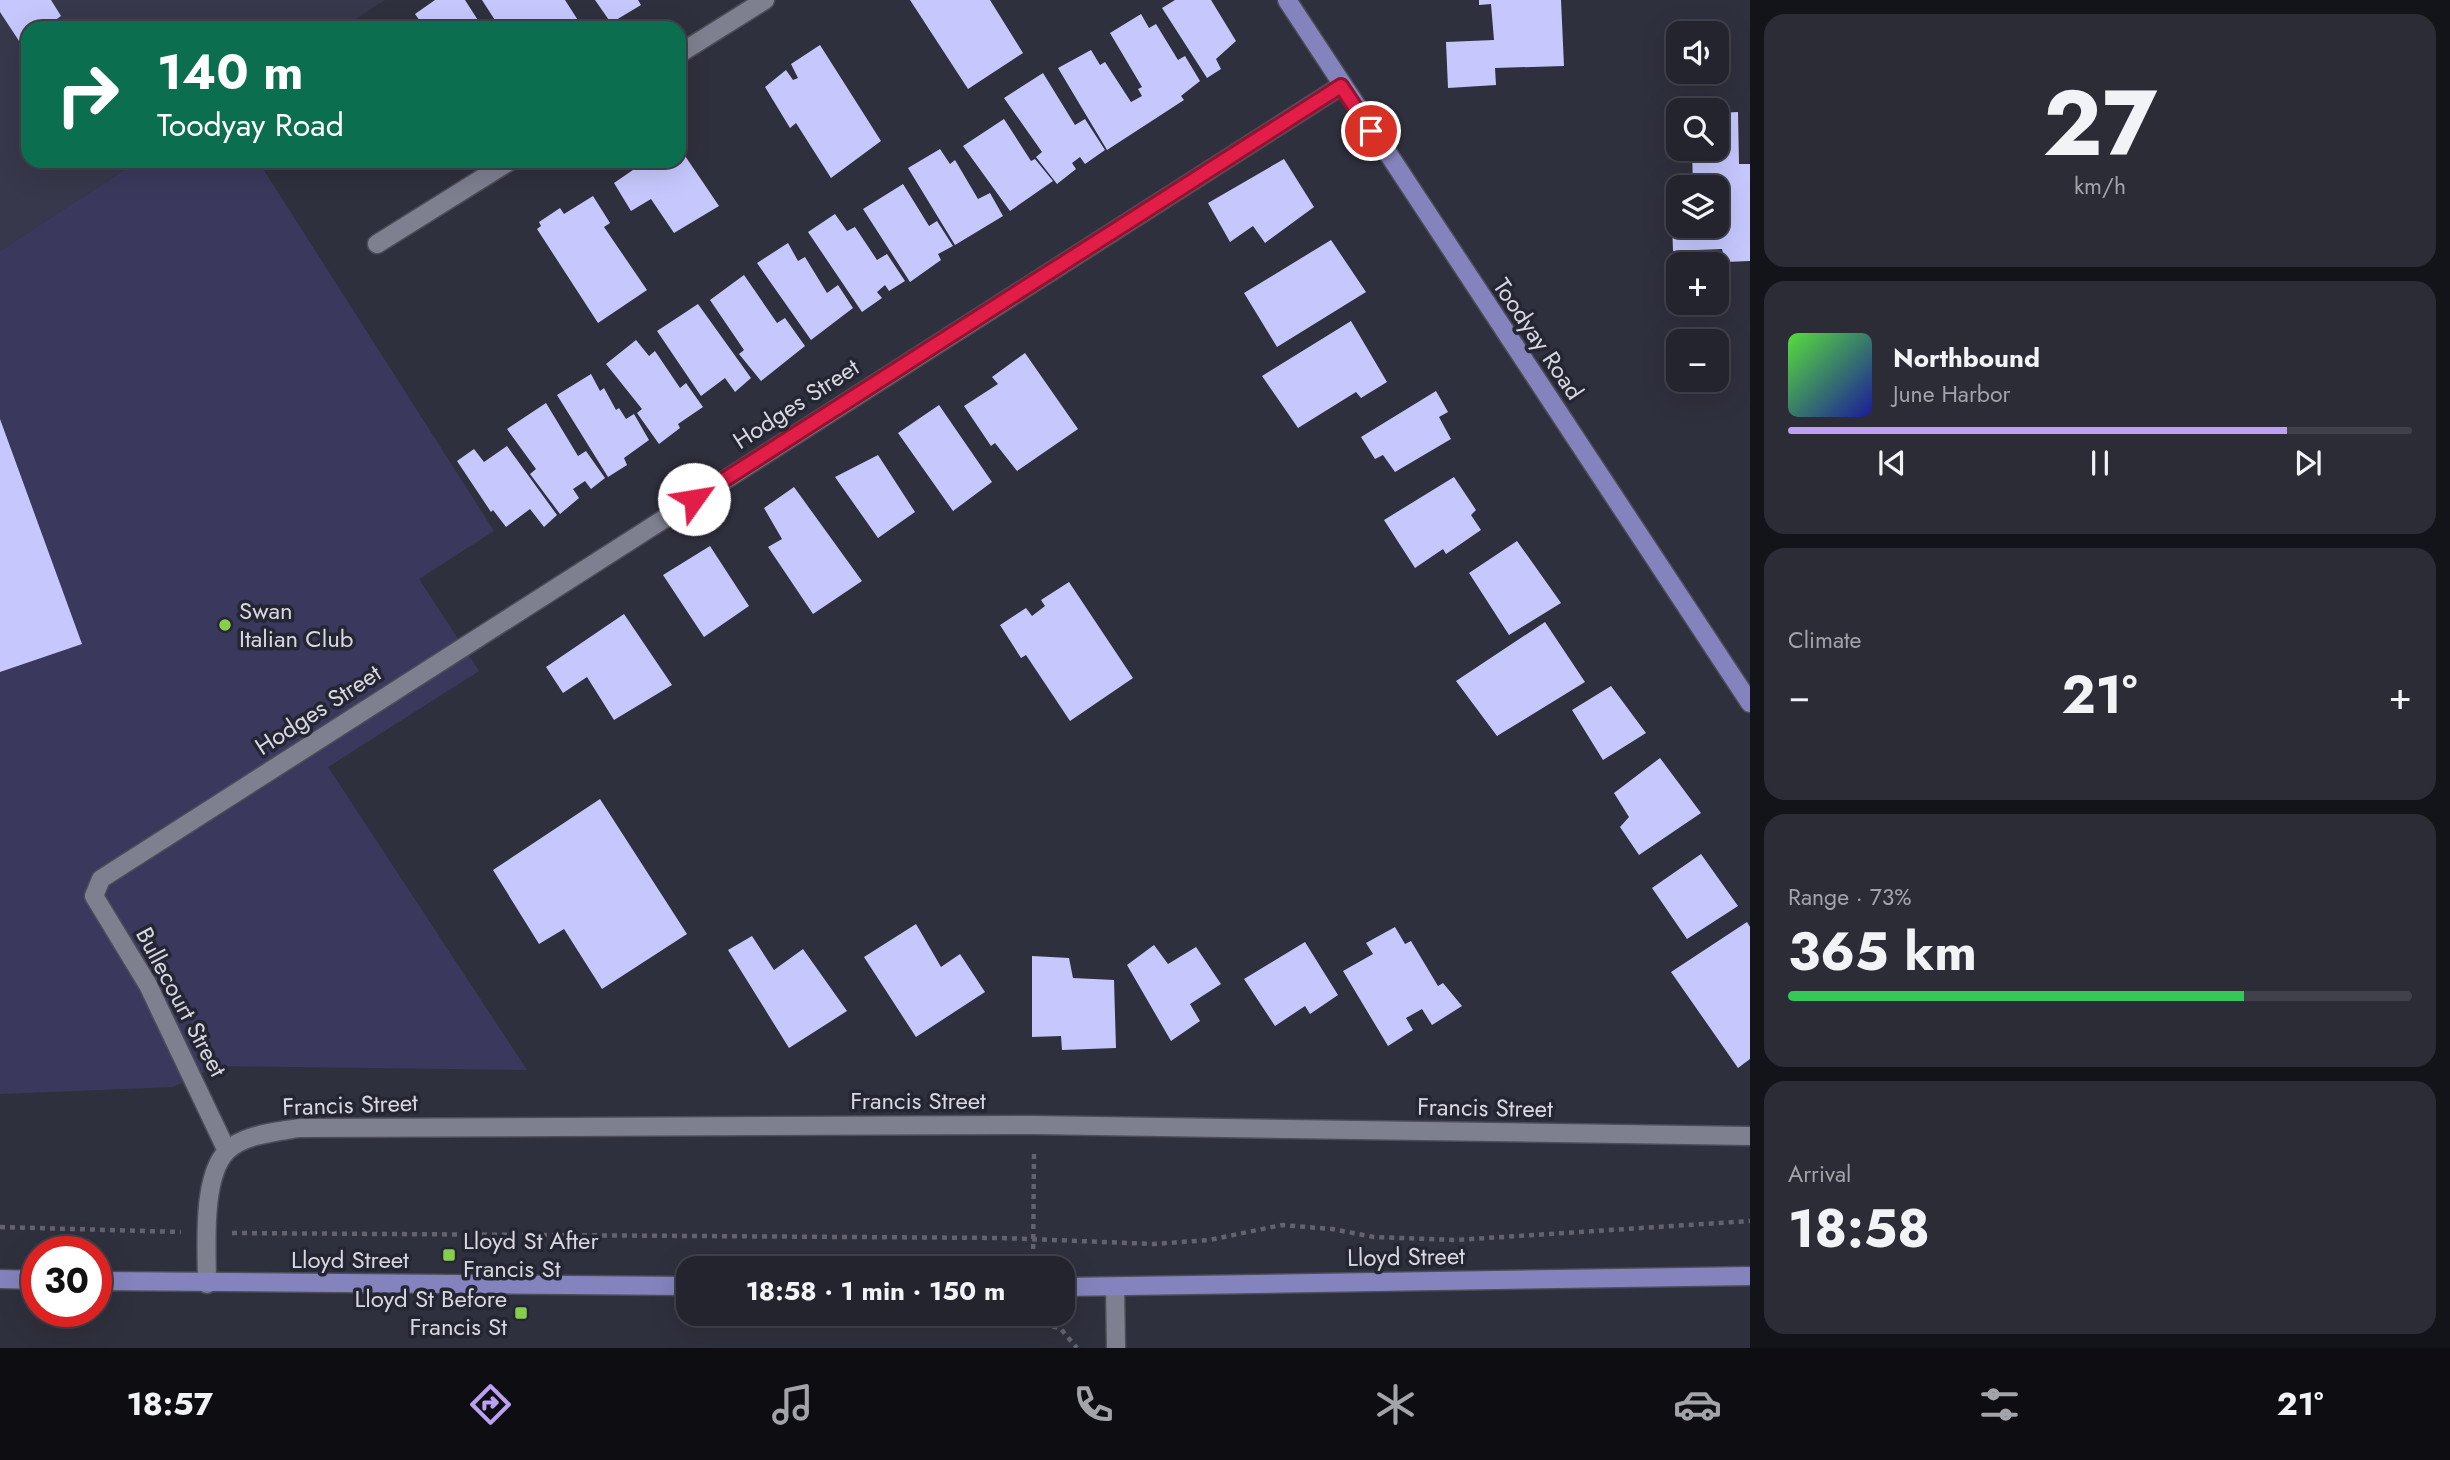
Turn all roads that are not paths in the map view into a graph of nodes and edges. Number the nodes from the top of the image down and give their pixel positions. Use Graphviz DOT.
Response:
graph roads {
  1 [pos="765,0"];
  2 [pos="1287,0"];
  3 [pos="686,50"];
  4 [pos="1341,86"];
  5 [pos="499,168"];
  6 [pos="377,244"];
  7 [pos="1750,703"];
  8 [pos="101,879"];
  9 [pos="1750,1136"];
  10 [pos="227,1151"];
  11 [pos="1750,1276"];
  12 [pos="0,1279"];
  13 [pos="21,1280"];
  14 [pos="112,1281"];
  15 [pos="207,1284"];
  16 [pos="676,1286"];
  17 [pos="1075,1287"];
  18 [pos="1115,1287"];
  19 [pos="1116,1348"];
  1 -- 3 [label="street"];
  2 -- 4 [label="main road, Toodyay Road"];
  4 -- 7 [label="main road, Toodyay Road"];
  4 -- 8 [label="street, Hodges Street"];
  5 -- 6 [label="street"];
  8 -- 10 [label="street, Bullecourt Street"];
  9 -- 10 [label="street, Francis Street"];
  10 -- 15 [label="street"];
  11 -- 18 [label="main road, Lloyd Street"];
  12 -- 13 [label="main road"];
  14 -- 15 [label="main road, Lloyd Street"];
  15 -- 16 [label="main road, Lloyd Street"];
  17 -- 18 [label="main road, Lloyd Street"];
  18 -- 19 [label="street"];
}
